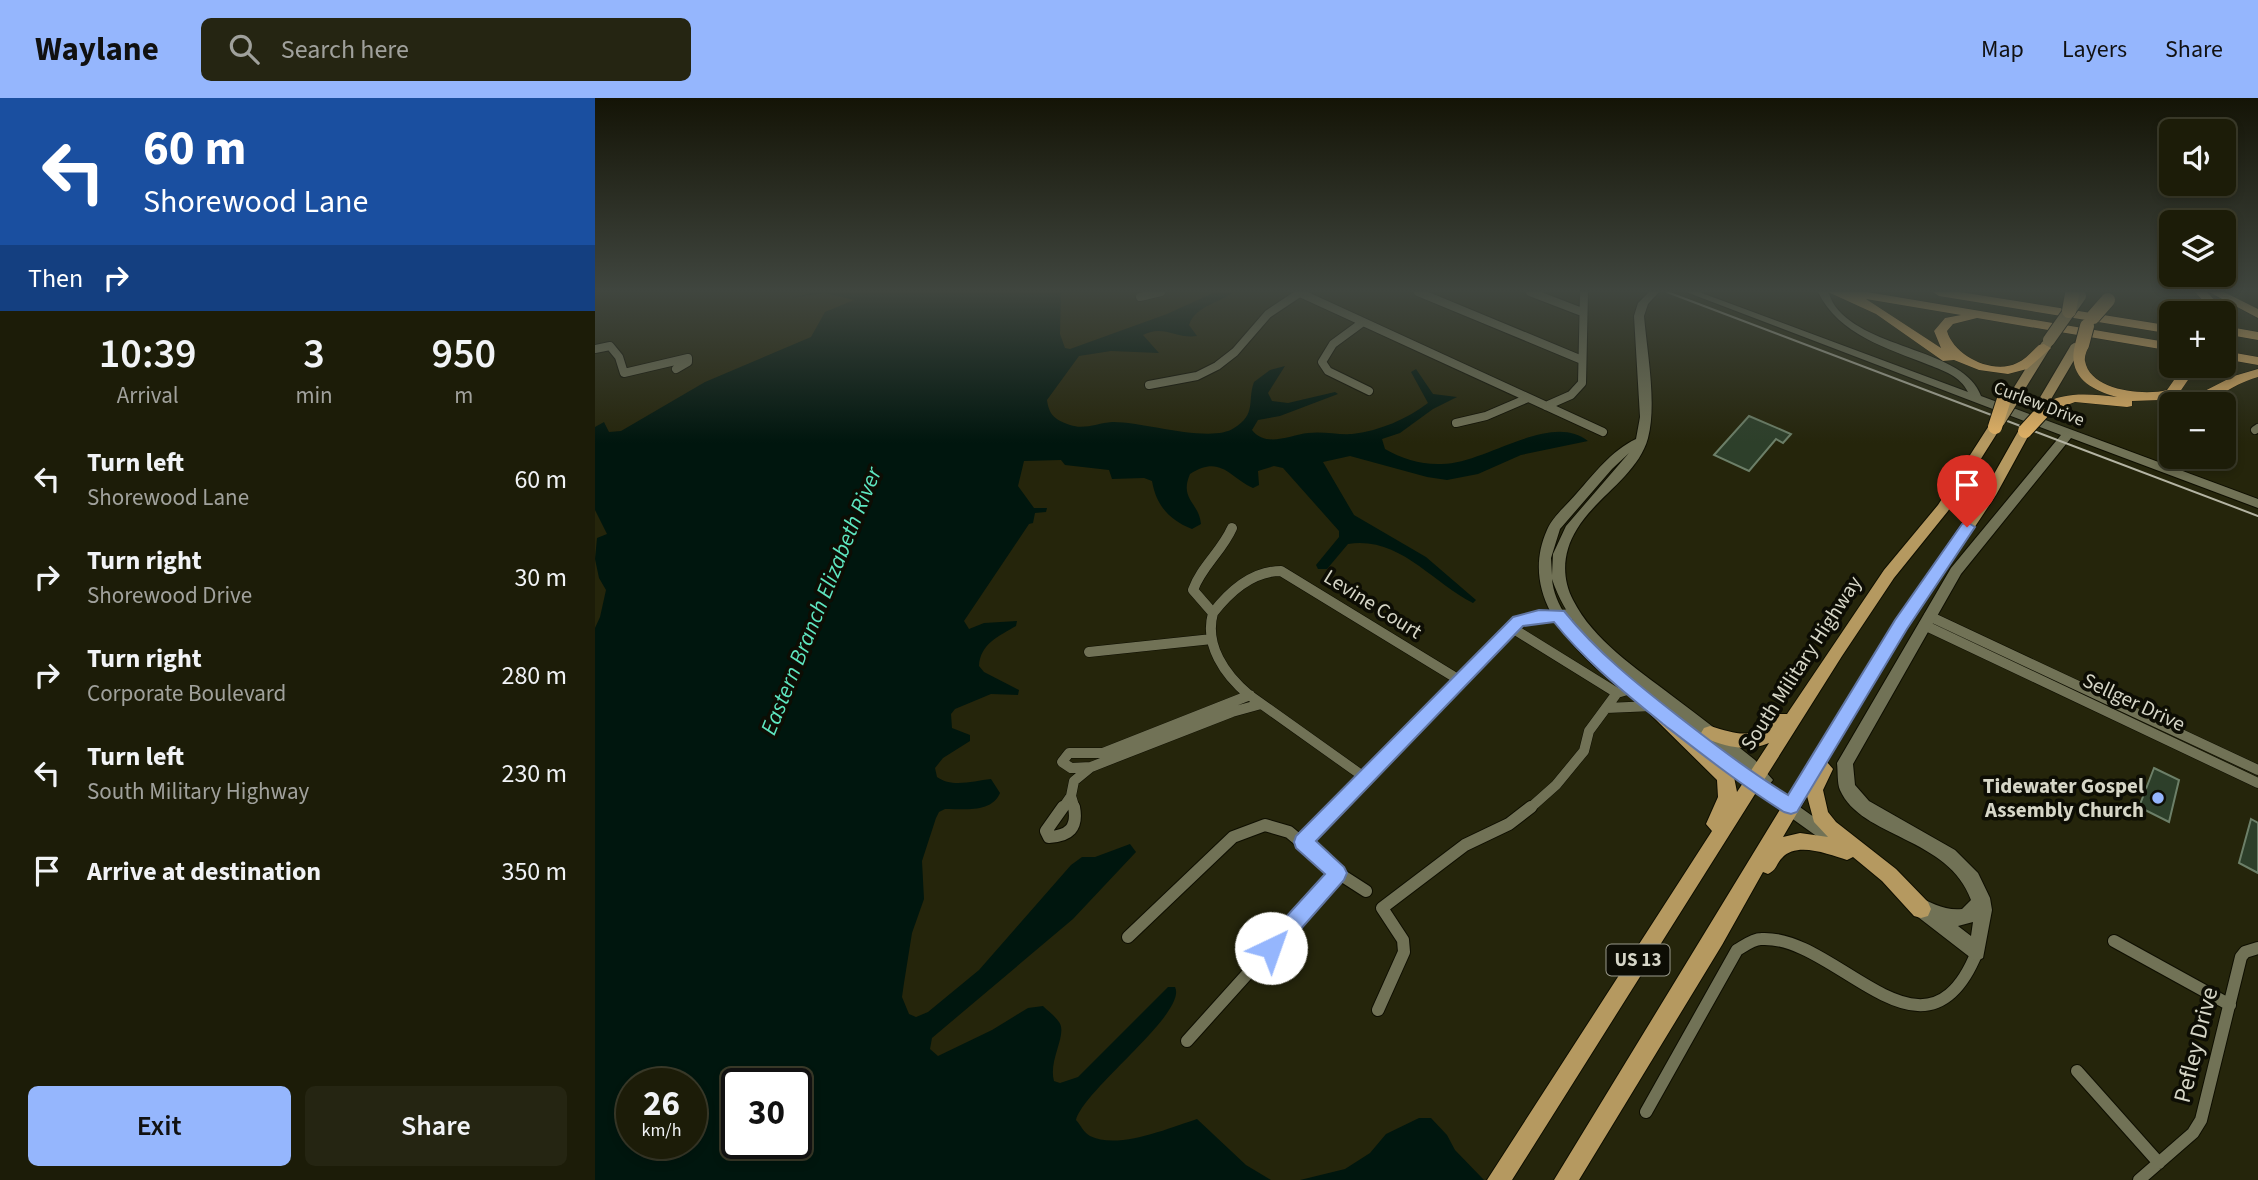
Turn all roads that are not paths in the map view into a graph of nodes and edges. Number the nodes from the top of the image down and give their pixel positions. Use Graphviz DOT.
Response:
graph roads {
  1 [pos="1243,342"];
  2 [pos="1335,342"];
  3 [pos="1407,342"];
  4 [pos="1540,342"];
  5 [pos="1582,342"];
  6 [pos="1641,342"];
  7 [pos="1832,342"];
  8 [pos="1888,342"];
  9 [pos="1926,342"];
  10 [pos="1944,342"];
  11 [pos="2127,342"];
  12 [pos="2047,344"];
  13 [pos="2079,345"];
  14 [pos="595,349"];
  15 [pos="2236,351"];
  16 [pos="2258,354"];
  17 [pos="2159,356"];
  18 [pos="2236,357"];
  19 [pos="1582,360"];
  20 [pos="2258,361"];
  21 [pos="676,369"];
  22 [pos="2258,373"];
  23 [pos="2180,378"];
  24 [pos="1149,385"];
  25 [pos="1369,391"];
  26 [pos="1971,392"];
  27 [pos="2215,392"];
  28 [pos="2010,395"];
  29 [pos="1528,398"];
  30 [pos="2159,404"];
  31 [pos="1546,406"];
  32 [pos="2043,407"];
  33 [pos="1455,423"];
  34 [pos="1994,430"];
  35 [pos="2025,431"];
  36 [pos="1603,432"];
  37 [pos="2069,433"];
  38 [pos="2258,504"];
  39 [pos="1232,528"];
  40 [pos="1213,613"];
  41 [pos="1566,615"];
  42 [pos="1926,620"];
  43 [pos="1511,628"];
  44 [pos="1212,639"];
  45 [pos="1089,652"];
  46 [pos="1836,652"];
  47 [pos="1461,681"];
  48 [pos="1623,690"];
  49 [pos="1250,695"];
  50 [pos="1261,704"];
  51 [pos="1653,706"];
  52 [pos="1606,708"];
  53 [pos="1686,716"];
  54 [pos="1841,724"];
  55 [pos="2158,729"];
  56 [pos="1710,733"];
  57 [pos="1091,767"];
  58 [pos="2258,770"];
  59 [pos="1755,778"];
  60 [pos="1367,779"];
  61 [pos="2258,783"];
  62 [pos="1071,796"];
  63 [pos="1791,806"];
  64 [pos="1303,842"];
  65 [pos="1847,850"];
  66 [pos="1696,870"];
  67 [pos="1338,873"];
  68 [pos="1366,891"];
  69 [pos="1982,898"];
  70 [pos="1921,909"];
  71 [pos="1128,937"];
  72 [pos="1715,938"];
  73 [pos="2114,941"];
  74 [pos="2258,948"];
  75 [pos="1977,952"];
  76 [pos="2230,1005"];
  77 [pos="1378,1010"];
  78 [pos="1187,1041"];
  79 [pos="2077,1071"];
  80 [pos="1646,1112"];
  81 [pos="2159,1163"];
  82 [pos="1499,1180"];
  83 [pos="1566,1180"];
  84 [pos="2139,1180"];
  1 -- 24 [label="street"];
  2 -- 25 [label="street"];
  3 -- 29 [label="street"];
  4 -- 19 [label="street"];
  5 -- 19 [label="street"];
  6 -- 41 [label="street"];
  7 -- 26 [label="street, Curlew Drive"];
  8 -- 26 [label="street"];
  9 -- 28 [label="highway"];
  10 -- 12 [label="highway"];
  11 -- 17 [label="highway"];
  12 -- 28 [label="main road"];
  13 -- 23 [label="highway"];
  13 -- 32 [label="main road"];
  14 -- 21 [label="street"];
  15 -- 16 [label="highway"];
  18 -- 20 [label="highway"];
  19 -- 31 [label="street"];
  22 -- 27 [label="highway"];
  26 -- 37 [label="street, Curlew Drive"];
  28 -- 34 [label="highway, bridge"];
  29 -- 31 [label="street"];
  29 -- 33 [label="street"];
  30 -- 32 [label="highway"];
  31 -- 36 [label="street"];
  32 -- 35 [label="highway, bridge"];
  34 -- 46 [label="main road, South Military Highway / US 13"];
  35 -- 54 [label="main road, US 13"];
  37 -- 38 [label="street, Curlew Drive"];
  37 -- 42 [label="street"];
  39 -- 40 [label="street"];
  40 -- 44 [label="street"];
  40 -- 47 [label="street, Levine Court"];
  41 -- 43 [label="street"];
  41 -- 48 [label="street"];
  41 -- 53 [label="street"];
  42 -- 55 [label="street, Sellger Drive"];
  42 -- 69 [label="street"];
  43 -- 47 [label="street"];
  43 -- 48 [label="street"];
  44 -- 45 [label="street"];
  44 -- 49 [label="street"];
  46 -- 56 [label="main road"];
  46 -- 59 [label="main road, South Military Highway / US 13"];
  47 -- 60 [label="street"];
  48 -- 51 [label="street"];
  48 -- 52 [label="street"];
  48 -- 53 [label="street"];
  49 -- 50 [label="street"];
  49 -- 57 [label="street"];
  50 -- 57 [label="street"];
  50 -- 60 [label="street"];
  51 -- 52 [label="street"];
  51 -- 59 [label="street"];
  51 -- 66 [label="main road"];
  52 -- 77 [label="street"];
  53 -- 56 [label="street"];
  54 -- 63 [label="main road, US 13"];
  54 -- 70 [label="main road"];
  55 -- 58 [label="street, Sellger Drive"];
  55 -- 61 [label="street, Sellger Drive"];
  56 -- 59 [label="street"];
  57 -- 62 [label="street"];
  59 -- 63 [label="street"];
  59 -- 66 [label="main road, South Military Highway / US 13"];
  60 -- 64 [label="street"];
  63 -- 65 [label="street"];
  63 -- 72 [label="main road, US 13"];
  64 -- 67 [label="street"];
  64 -- 71 [label="street"];
  65 -- 70 [label="street"];
  65 -- 72 [label="main road"];
  66 -- 82 [label="main road, South Military Highway / US 13"];
  67 -- 68 [label="street"];
  67 -- 78 [label="street"];
  69 -- 70 [label="street"];
  69 -- 75 [label="street"];
  70 -- 75 [label="street"];
  72 -- 83 [label="main road, US 13"];
  73 -- 76 [label="street"];
  74 -- 76 [label="street, Pefley Drive"];
  75 -- 80 [label="street"];
  76 -- 81 [label="street, Pefley Drive"];
  79 -- 81 [label="street"];
  81 -- 84 [label="street, Pefley Drive"];
}
